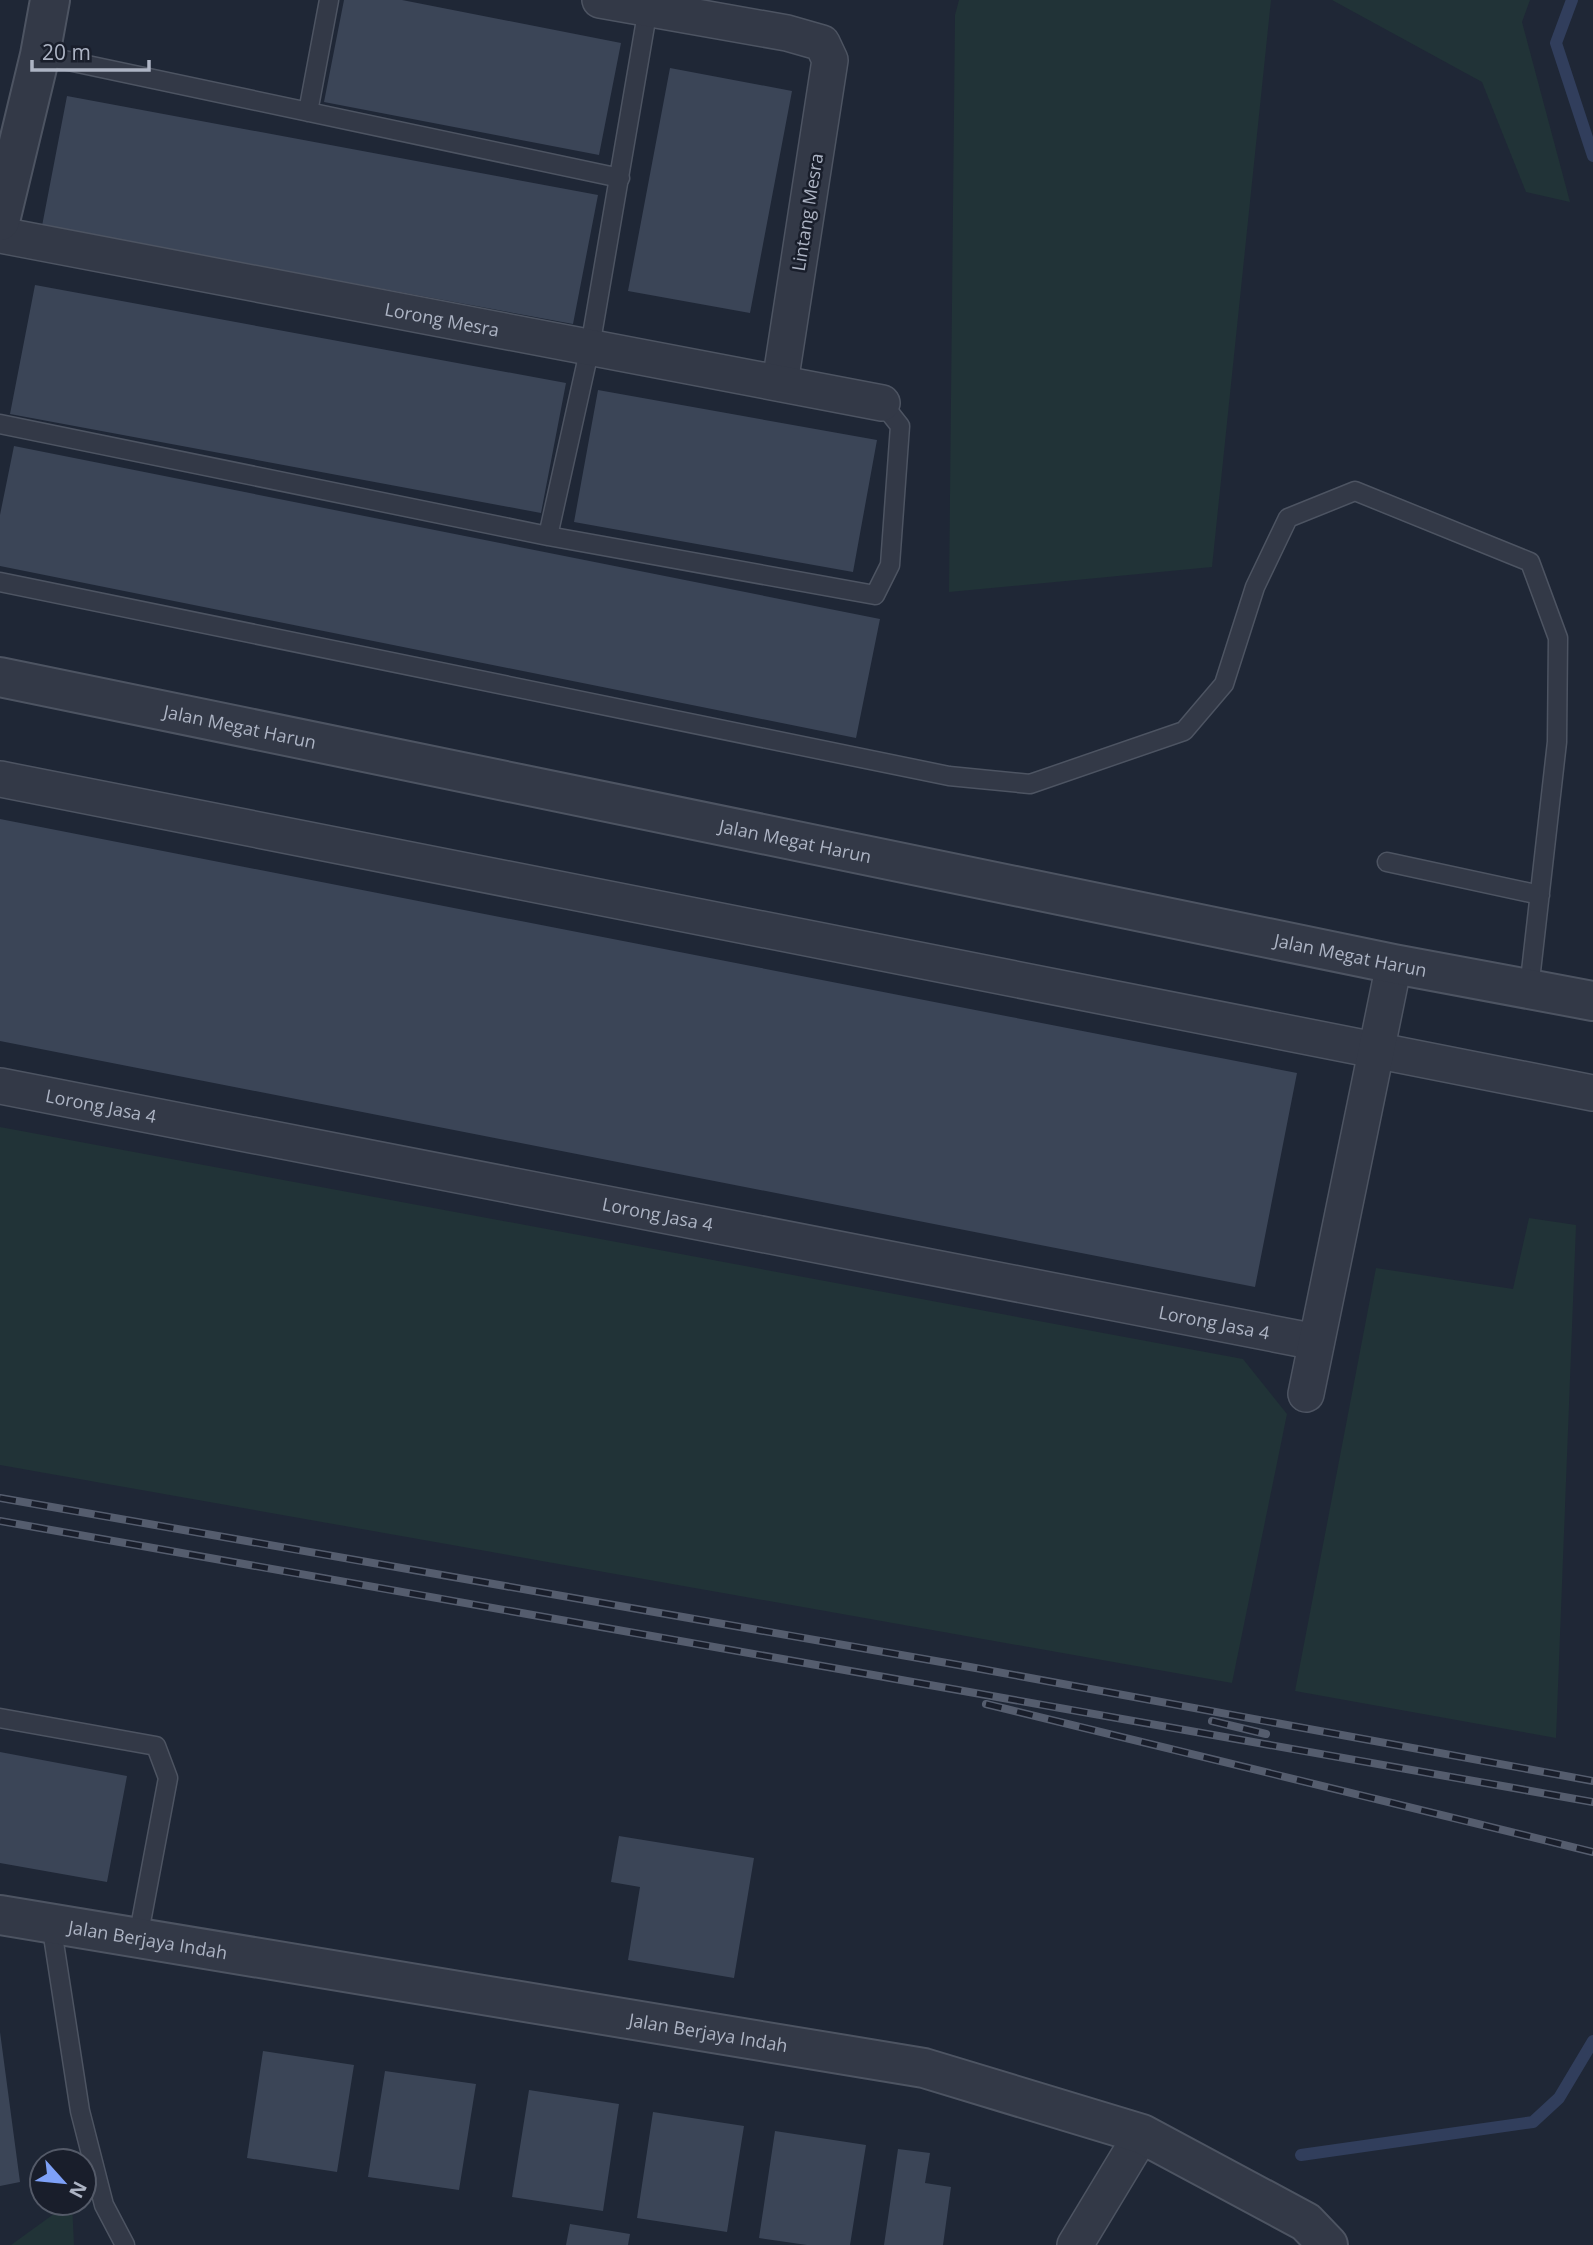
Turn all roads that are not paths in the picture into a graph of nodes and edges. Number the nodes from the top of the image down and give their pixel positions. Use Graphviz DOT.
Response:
graph roads {
  1 [pos="50,0"];
  2 [pos="329,0"];
  3 [pos="600,0"];
  4 [pos="648,8"];
  5 [pos="40,55"];
  6 [pos="308,112"];
  7 [pos="620,178"];
  8 [pos="0,221"];
  9 [pos="0,235"];
  10 [pos="590,347"];
  11 [pos="780,383"];
  12 [pos="882,403"];
  13 [pos="0,424"];
  14 [pos="548,536"];
  15 [pos="0,582"];
  16 [pos="0,677"];
  17 [pos="0,779"];
  18 [pos="1387,862"];
  19 [pos="1540,895"];
  20 [pos="1394,964"];
  21 [pos="1529,989"];
  22 [pos="1593,1001"];
  23 [pos="1376,1050"];
  24 [pos="0,1086"];
  25 [pos="1593,1093"];
  26 [pos="1316,1342"];
  27 [pos="1306,1394"];
  28 [pos="0,1718"];
  29 [pos="0,1916"];
  30 [pos="51,1923"];
  31 [pos="138,1938"];
  32 [pos="1142,2134"];
  33 [pos="125,2245"];
  34 [pos="1075,2245"];
  35 [pos="1328,2245"];
  1 -- 5 [label="street"];
  2 -- 6 [label="lane"];
  3 -- 4 [label="street"];
  4 -- 7 [label="lane"];
  4 -- 11 [label="street, Lintang Mesra"];
  5 -- 6 [label="lane"];
  5 -- 8 [label="street"];
  6 -- 7 [label="lane"];
  7 -- 10 [label="lane"];
  9 -- 10 [label="street, Lorong Mesra"];
  10 -- 11 [label="street, Lorong Mesra"];
  10 -- 14 [label="lane"];
  11 -- 12 [label="street, Lorong Mesra"];
  12 -- 14 [label="lane"];
  13 -- 14 [label="lane"];
  15 -- 19 [label="lane"];
  16 -- 20 [label="street, Jalan Megat Harun"];
  17 -- 23 [label="street"];
  18 -- 19 [label="lane"];
  19 -- 21 [label="lane"];
  20 -- 21 [label="street, Jalan Megat Harun"];
  20 -- 23 [label="street"];
  21 -- 22 [label="street, Jalan Megat Harun"];
  23 -- 25 [label="street"];
  23 -- 26 [label="street"];
  24 -- 26 [label="street, Lorong Jasa 4"];
  26 -- 27 [label="street"];
  28 -- 31 [label="lane"];
  29 -- 30 [label="street, Jalan Berjaya Indah"];
  30 -- 31 [label="street, Jalan Berjaya Indah"];
  30 -- 33 [label="lane"];
  31 -- 32 [label="street, Jalan Berjaya Indah"];
  32 -- 34 [label="street"];
  32 -- 35 [label="street, Jalan Berjaya Indah"];
}
